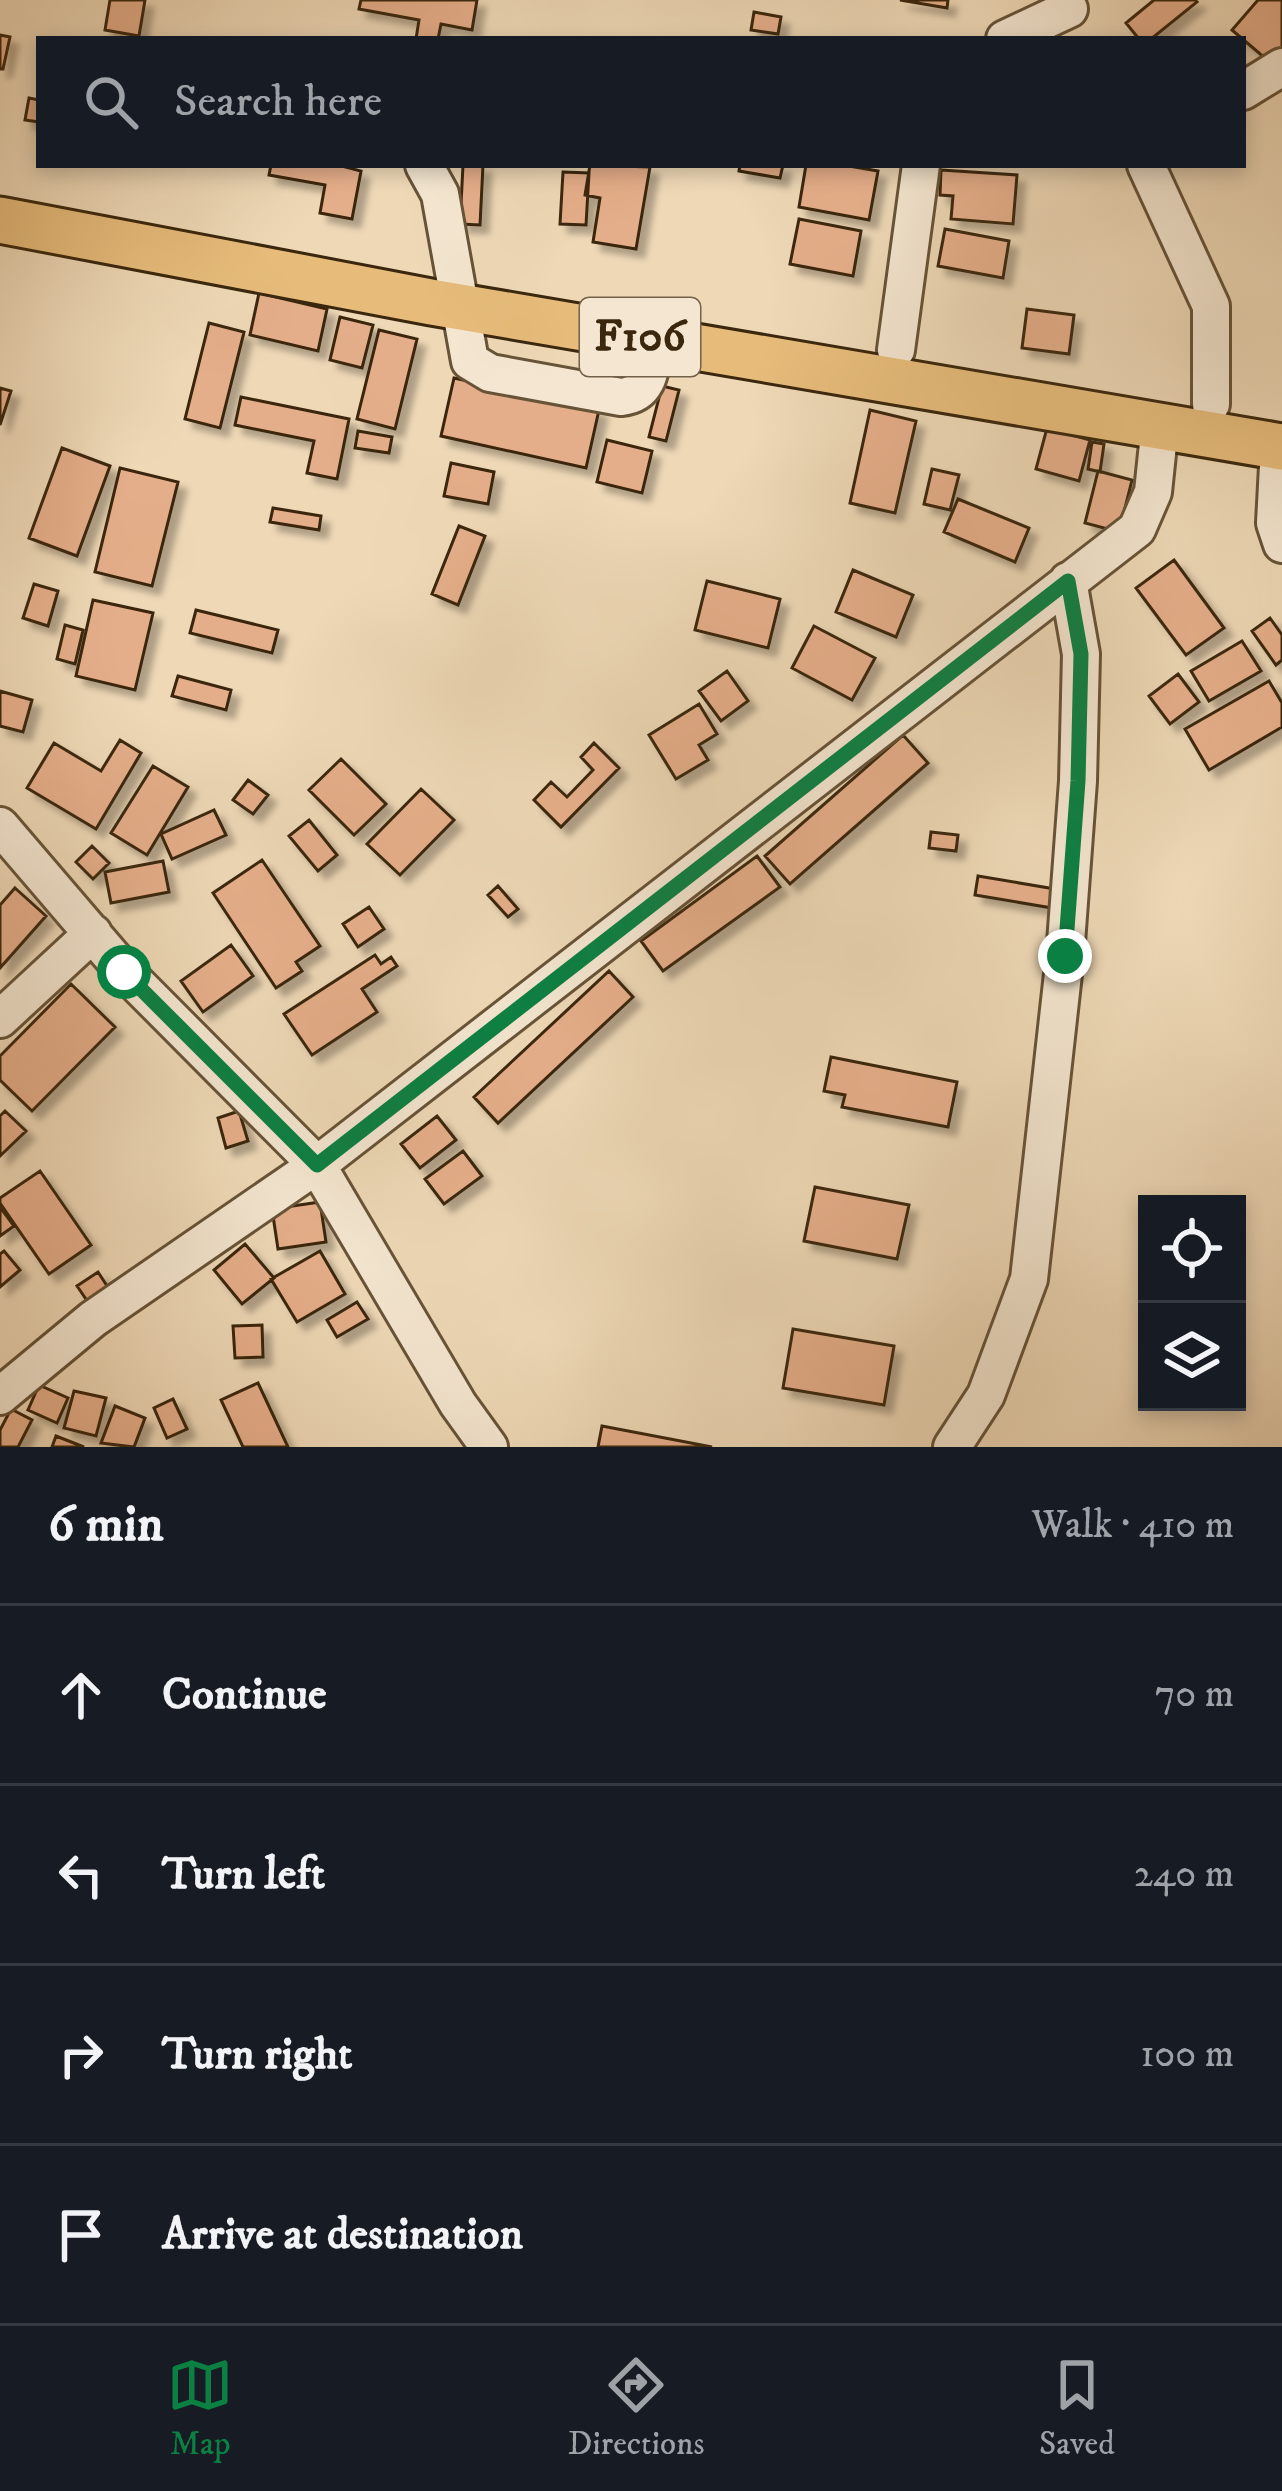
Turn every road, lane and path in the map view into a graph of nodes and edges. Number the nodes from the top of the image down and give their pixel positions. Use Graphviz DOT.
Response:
graph roads {
  1 [pos="1073,16"];
  2 [pos="1014,36"];
  3 [pos="1282,67"];
  4 [pos="1246,89"];
  5 [pos="426,168"];
  6 [pos="921,168"];
  7 [pos="1147,168"];
  8 [pos="0,190"];
  9 [pos="0,220"];
  10 [pos="168,238"];
  11 [pos="457,291"];
  12 [pos="654,340"];
  13 [pos="896,350"];
  14 [pos="1211,404"];
  15 [pos="1160,425"];
  16 [pos="1281,437"];
  17 [pos="1282,544"];
  18 [pos="1068,581"];
  19 [pos="0,826"];
  20 [pos="93,932"];
  21 [pos="0,1019"];
  22 [pos="317,1165"];
  23 [pos="1,1393"];
  24 [pos="489,1447"];
  25 [pos="952,1447"];
  1 -- 2 [label="street"];
  3 -- 4 [label="street"];
  5 -- 11 [label="street"];
  6 -- 13 [label="street"];
  7 -- 14 [label="street"];
  8 -- 10 [label="main road, F106"];
  9 -- 10 [label="main road, F106"];
  10 -- 11 [label="main road, F106"];
  11 -- 12 [label="main road, F106"];
  11 -- 12 [label="street"];
  11 -- 13 [label="main road, F106"];
  12 -- 15 [label="main road, F106"];
  13 -- 14 [label="main road, F106"];
  14 -- 16 [label="main road, F106"];
  15 -- 16 [label="main road, F106"];
  15 -- 18 [label="street"];
  16 -- 17 [label="street"];
  18 -- 22 [label="street"];
  18 -- 25 [label="street"];
  19 -- 20 [label="street"];
  20 -- 21 [label="street"];
  20 -- 22 [label="street"];
  22 -- 23 [label="street"];
  22 -- 24 [label="street"];
}
